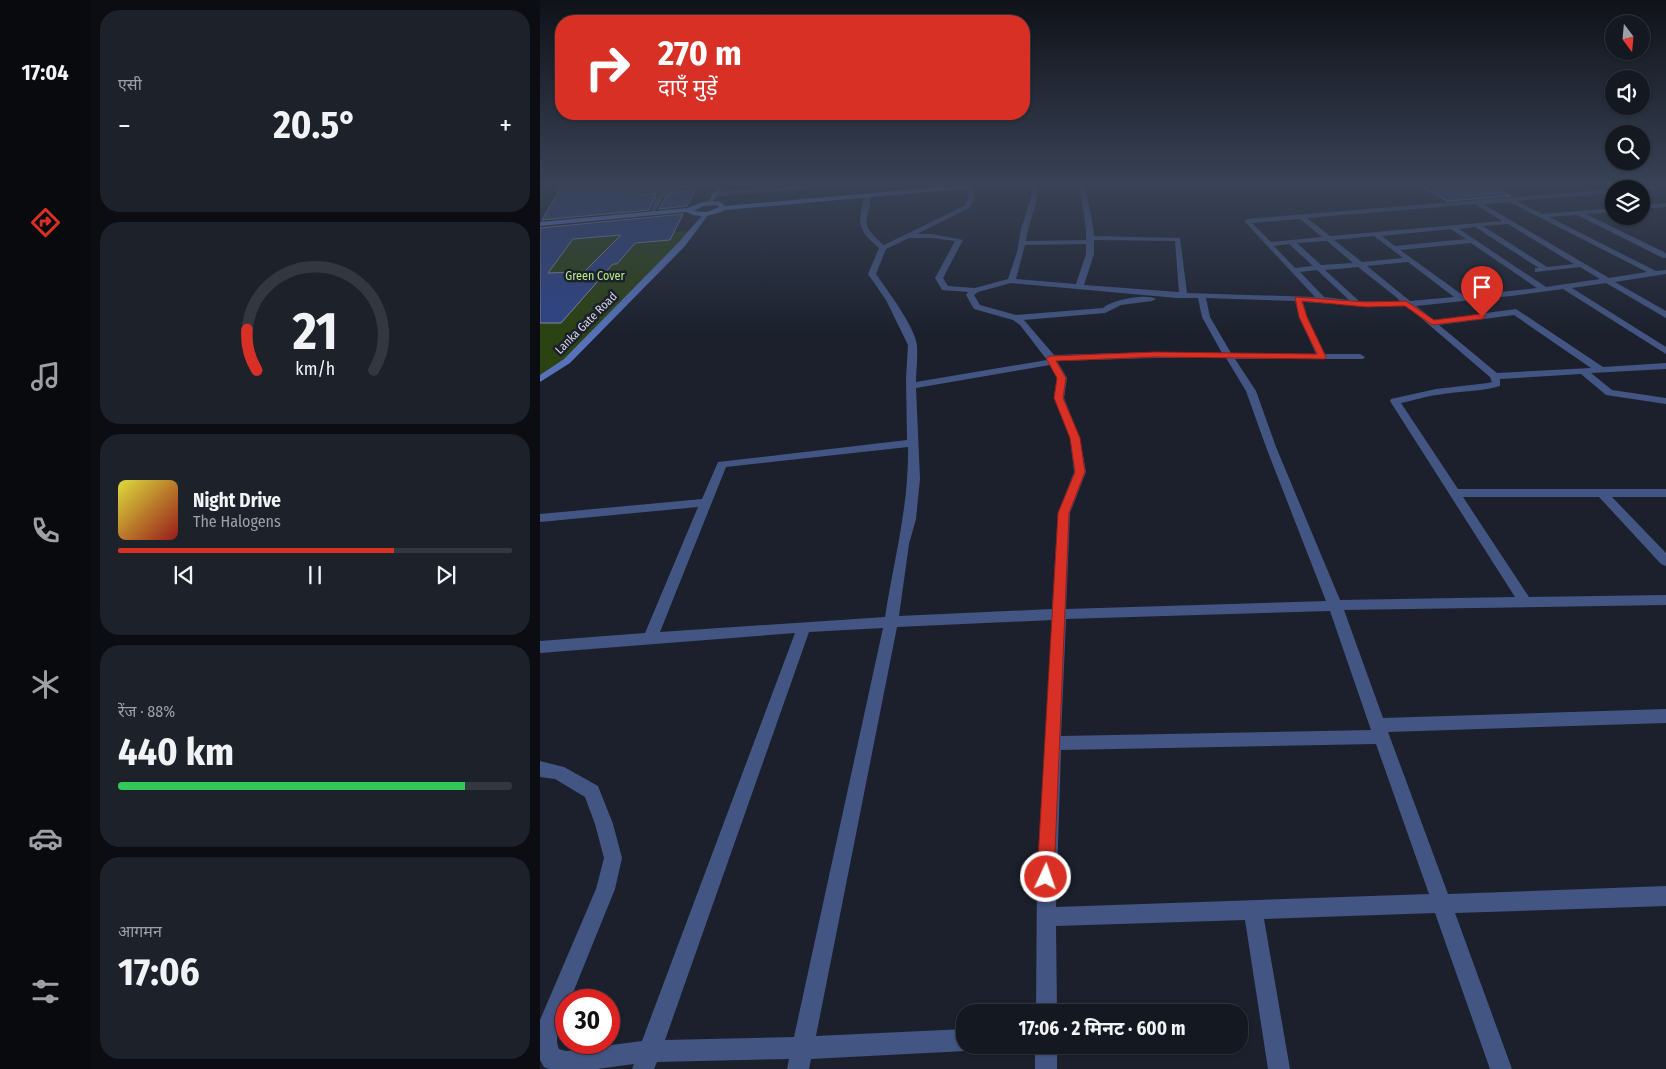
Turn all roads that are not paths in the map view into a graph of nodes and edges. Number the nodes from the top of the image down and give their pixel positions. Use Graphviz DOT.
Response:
graph roads {
  1 [pos="689,235"];
  2 [pos="870,235"];
  3 [pos="1023,235"];
  4 [pos="1089,235"];
  5 [pos="1260,235"];
  6 [pos="1324,235"];
  7 [pos="1367,235"];
  8 [pos="1376,235"];
  9 [pos="1463,235"];
  10 [pos="1492,235"];
  11 [pos="1530,235"];
  12 [pos="1578,235"];
  13 [pos="1625,235"];
  14 [pos="907,236"];
  15 [pos="1329,239"];
  16 [pos="1089,240"];
  17 [pos="1472,241"];
  18 [pos="1291,242"];
  19 [pos="1022,243"];
  20 [pos="1268,244"];
  21 [pos="883,248"];
  22 [pos="1393,248"];
  23 [pos="1663,253"];
  24 [pos="1408,260"];
  25 [pos="1359,264"];
  26 [pos="1582,265"];
  27 [pos="1319,268"];
  28 [pos="1546,269"];
  29 [pos="1294,270"];
  30 [pos="1519,272"];
  31 [pos="1666,272"];
  32 [pos="1656,274"];
  33 [pos="1011,280"];
  34 [pos="1608,280"];
  35 [pos="1564,286"];
  36 [pos="1079,288"];
  37 [pos="1544,289"];
  38 [pos="975,290"];
  39 [pos="1183,294"];
  40 [pos="1201,295"];
  41 [pos="1461,298"];
  42 [pos="1298,299"];
  43 [pos="1322,300"];
  44 [pos="1357,303"];
  45 [pos="1406,304"];
  46 [pos="1666,315"];
  47 [pos="1016,318"];
  48 [pos="1432,323"];
  49 [pos="1666,351"];
  50 [pos="1228,355"];
  51 [pos="1322,357"];
  52 [pos="1360,357"];
  53 [pos="1052,360"];
  54 [pos="1666,366"];
  55 [pos="1601,370"];
  56 [pos="1583,371"];
  57 [pos="1495,376"];
  58 [pos="540,379"];
  59 [pos="911,386"];
  60 [pos="1666,401"];
  61 [pos="913,443"];
  62 [pos="1454,493"];
  63 [pos="1602,493"];
  64 [pos="1666,493"];
  65 [pos="707,502"];
  66 [pos="540,518"];
  67 [pos="1666,561"];
  68 [pos="1666,600"];
  69 [pos="1526,602"];
  70 [pos="1335,606"];
  71 [pos="1059,614"];
  72 [pos="891,623"];
  73 [pos="804,627"];
  74 [pos="651,636"];
  75 [pos="540,647"];
  76 [pos="1666,716"];
  77 [pos="1380,731"];
  78 [pos="1052,743"];
  79 [pos="540,769"];
  80 [pos="1666,896"];
  81 [pos="1442,903"];
  82 [pos="1253,910"];
  83 [pos="1046,917"];
  84 [pos="1046,1004"];
  85 [pos="956,1041"];
  86 [pos="1046,1054"];
  87 [pos="800,1059"];
  88 [pos="647,1060"];
  89 [pos="1046,1069"];
  90 [pos="1279,1069"];
  91 [pos="1501,1069"];
  1 -- 58 [label="street, Lanka Gate Road"];
  2 -- 21 [label="street"];
  3 -- 19 [label="street"];
  4 -- 16 [label="street"];
  5 -- 20 [label="street"];
  6 -- 15 [label="street"];
  7 -- 15 [label="street"];
  8 -- 22 [label="street"];
  9 -- 17 [label="street"];
  10 -- 28 [label="street"];
  11 -- 26 [label="street"];
  12 -- 32 [label="street"];
  13 -- 23 [label="street"];
  14 -- 21 [label="street"];
  14 -- 38 [label="street"];
  15 -- 18 [label="street"];
  15 -- 25 [label="street"];
  16 -- 19 [label="street"];
  16 -- 36 [label="street"];
  16 -- 39 [label="street"];
  17 -- 22 [label="street"];
  17 -- 30 [label="street"];
  18 -- 20 [label="street"];
  18 -- 27 [label="street"];
  19 -- 33 [label="street"];
  20 -- 29 [label="street"];
  21 -- 59 [label="street"];
  22 -- 24 [label="street"];
  24 -- 25 [label="street"];
  24 -- 41 [label="street"];
  25 -- 27 [label="street"];
  25 -- 45 [label="street"];
  26 -- 28 [label="street"];
  26 -- 34 [label="street"];
  27 -- 29 [label="street"];
  27 -- 44 [label="street"];
  28 -- 30 [label="street"];
  29 -- 43 [label="street"];
  30 -- 37 [label="street"];
  31 -- 32 [label="street"];
  32 -- 34 [label="street"];
  33 -- 36 [label="street"];
  33 -- 38 [label="street"];
  34 -- 35 [label="street"];
  34 -- 46 [label="street"];
  35 -- 37 [label="street"];
  35 -- 49 [label="street"];
  36 -- 39 [label="street"];
  37 -- 41 [label="street"];
  38 -- 47 [label="street"];
  39 -- 40 [label="street"];
  39 -- 47 [label="street"];
  40 -- 42 [label="street"];
  40 -- 50 [label="street"];
  41 -- 45 [label="street"];
  42 -- 43 [label="street"];
  42 -- 51 [label="street"];
  43 -- 44 [label="street"];
  44 -- 45 [label="street"];
  45 -- 48 [label="street"];
  47 -- 53 [label="street"];
  48 -- 55 [label="street"];
  48 -- 57 [label="street"];
  50 -- 51 [label="street"];
  50 -- 53 [label="street"];
  50 -- 70 [label="street"];
  51 -- 52 [label="street"];
  53 -- 59 [label="street"];
  53 -- 71 [label="street"];
  54 -- 55 [label="street"];
  55 -- 56 [label="street"];
  56 -- 57 [label="street"];
  56 -- 60 [label="street"];
  57 -- 62 [label="street"];
  59 -- 61 [label="street"];
  61 -- 65 [label="street"];
  61 -- 72 [label="street"];
  62 -- 63 [label="street"];
  62 -- 69 [label="street"];
  63 -- 64 [label="street"];
  63 -- 67 [label="street"];
  65 -- 66 [label="street"];
  65 -- 74 [label="street"];
  68 -- 69 [label="street"];
  69 -- 70 [label="street"];
  70 -- 71 [label="street"];
  70 -- 77 [label="street"];
  71 -- 72 [label="street"];
  71 -- 78 [label="street"];
  72 -- 73 [label="street"];
  72 -- 87 [label="street"];
  73 -- 74 [label="street"];
  73 -- 88 [label="street"];
  74 -- 75 [label="street"];
  76 -- 77 [label="street"];
  77 -- 78 [label="street"];
  77 -- 81 [label="street"];
  78 -- 83 [label="street"];
  79 -- 88 [label="street"];
  80 -- 81 [label="street"];
  81 -- 82 [label="street"];
  81 -- 91 [label="street"];
  82 -- 83 [label="street"];
  82 -- 90 [label="street"];
  83 -- 84 [label="street"];
  85 -- 87 [label="street"];
  86 -- 89 [label="street"];
  87 -- 88 [label="street"];
}
